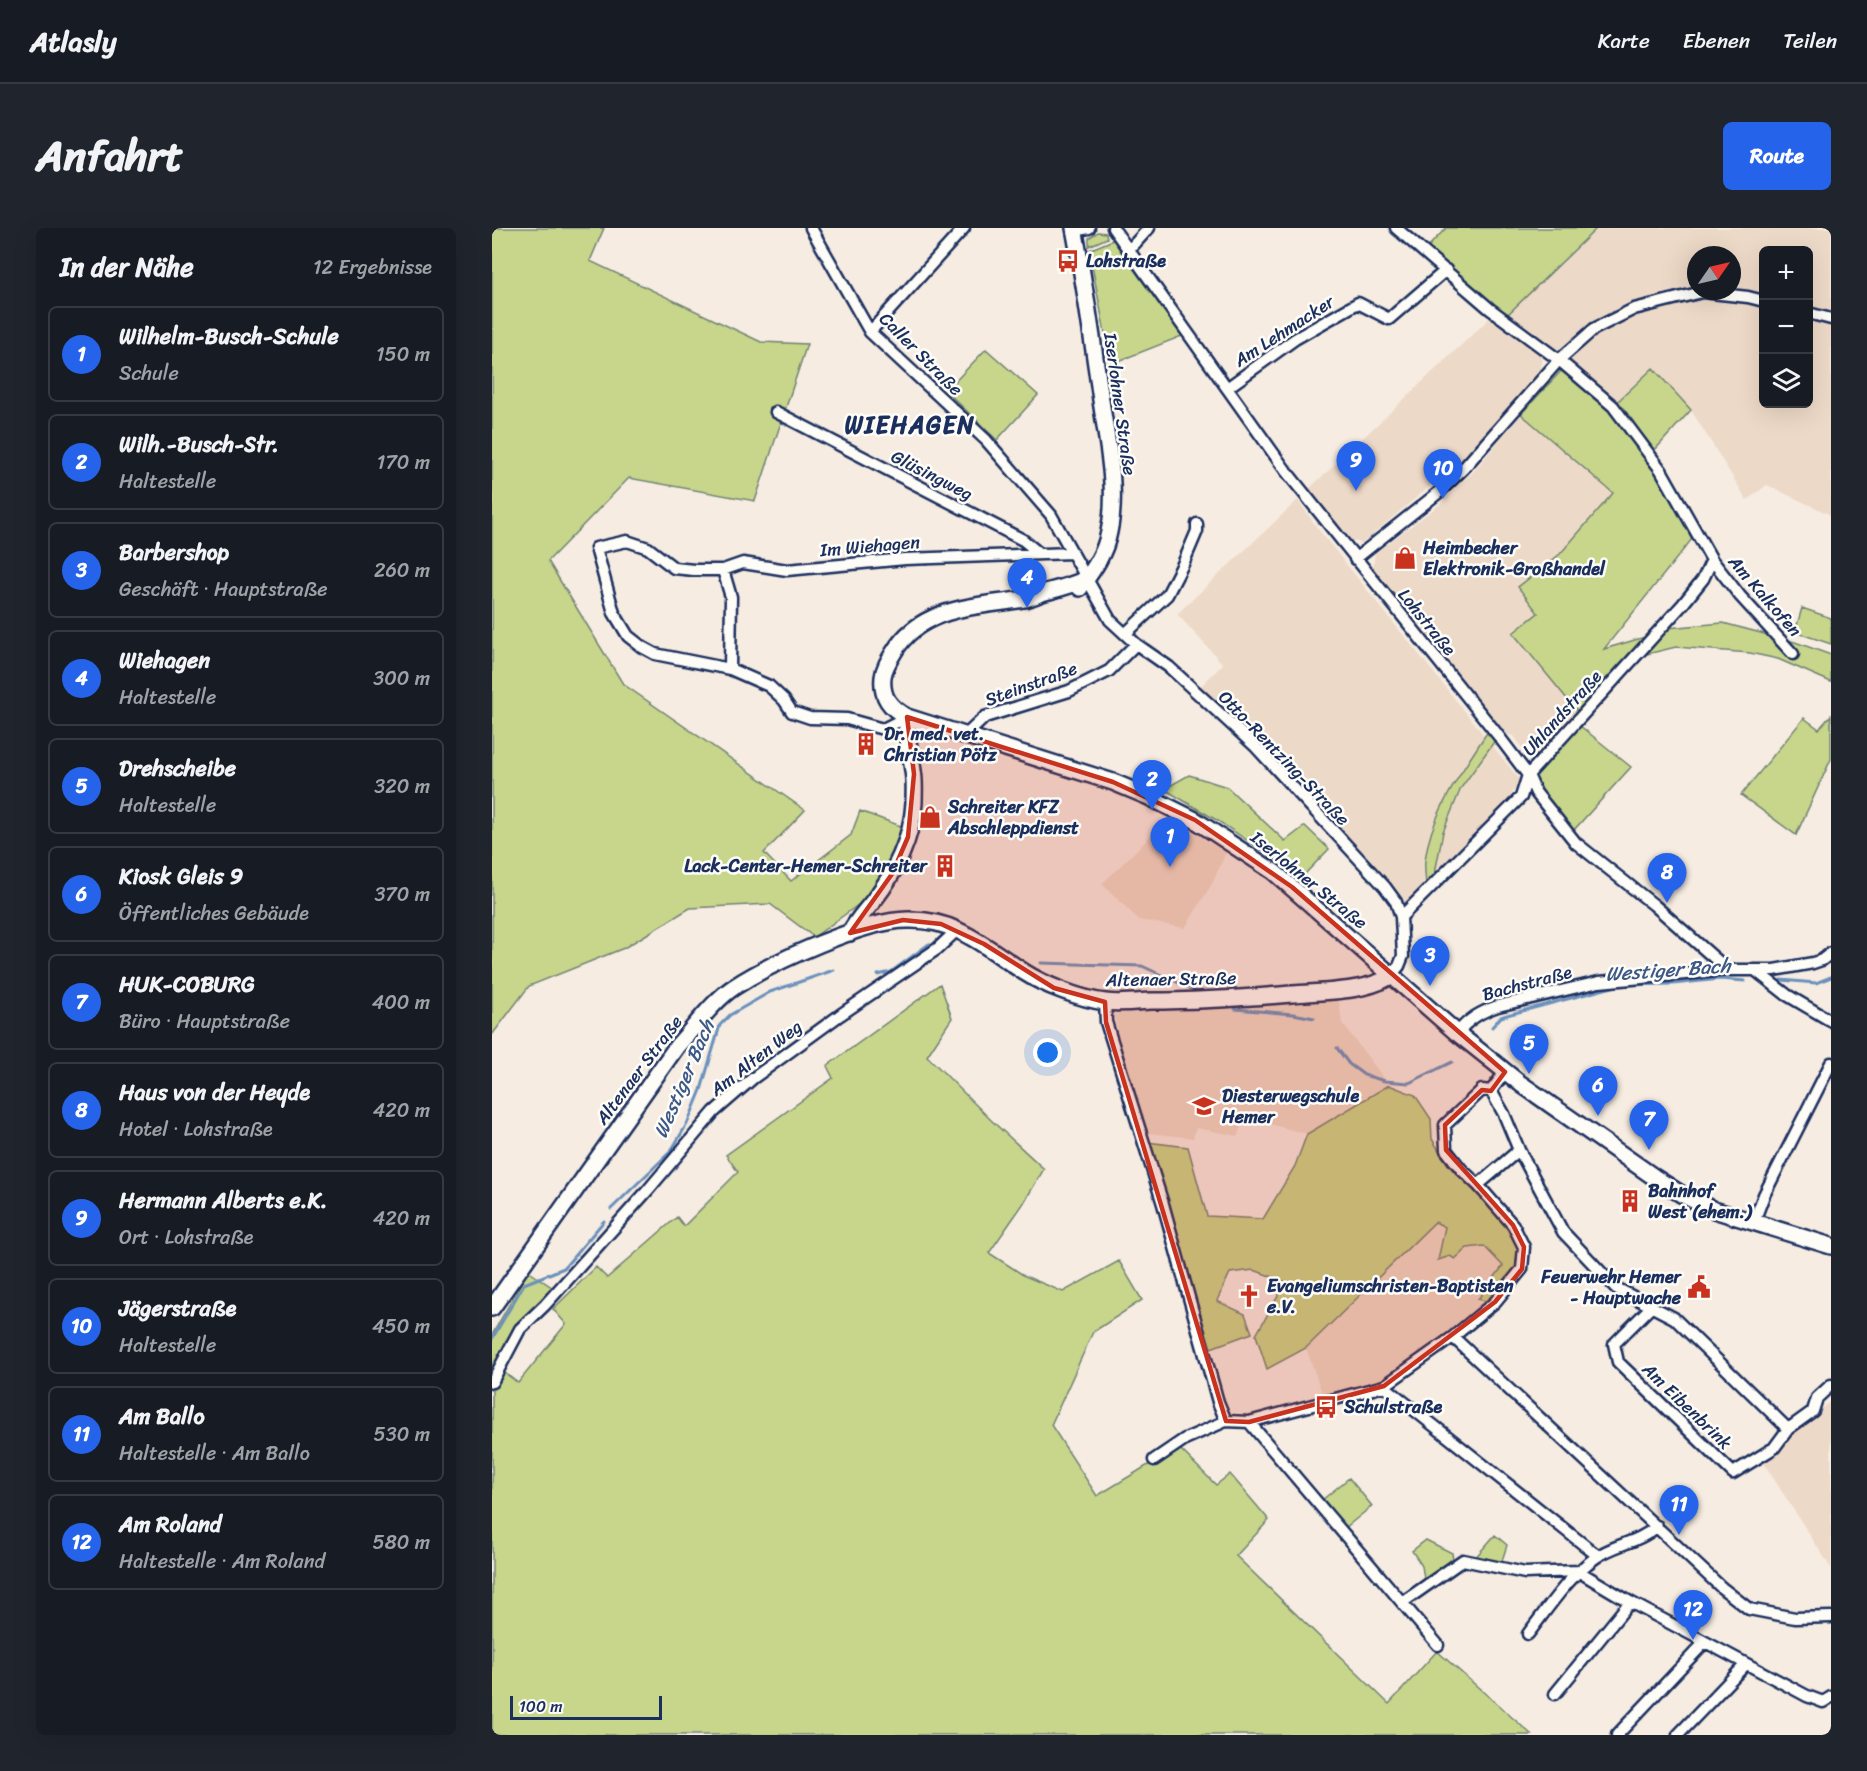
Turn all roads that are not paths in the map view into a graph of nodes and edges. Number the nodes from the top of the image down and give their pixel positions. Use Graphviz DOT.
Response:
graph roads {
  1 [pos="811,228"];
  2 [pos="964,228"];
  3 [pos="1103,228"];
  4 [pos="1149,228"];
  5 [pos="1396,228"];
  6 [pos="1079,229"];
  7 [pos="1114,230"];
  8 [pos="1129,250"];
  9 [pos="1446,270"];
  10 [pos="1760,300"];
  11 [pos="1813,314"];
  12 [pos="1831,319"];
  13 [pos="870,332"];
  14 [pos="1559,360"];
  15 [pos="1227,388"];
  16 [pos="776,412"];
  17 [pos="1197,524"];
  18 [pos="1072,553"];
  19 [pos="1040,554"];
  20 [pos="1355,559"];
  21 [pos="1712,560"];
  22 [pos="723,570"];
  23 [pos="1086,579"];
  24 [pos="1125,634"];
  25 [pos="1136,644"];
  26 [pos="1793,654"];
  27 [pos="730,669"];
  28 [pos="907,717"];
  29 [pos="966,735"];
  30 [pos="1528,775"];
  31 [pos="1401,917"];
  32 [pos="957,930"];
  33 [pos="850,933"];
  34 [pos="1831,953"];
  35 [pos="1728,969"];
  36 [pos="1755,970"];
  37 [pos="1392,974"];
  38 [pos="1105,1002"];
  39 [pos="1831,1021"];
  40 [pos="1457,1033"];
  41 [pos="1831,1063"];
  42 [pos="1505,1072"];
  43 [pos="1491,1091"];
  44 [pos="1519,1150"];
  45 [pos="1478,1185"];
  46 [pos="1753,1224"];
  47 [pos="1831,1246"];
  48 [pos="1652,1306"];
  49 [pos="492,1308"];
  50 [pos="1453,1337"];
  51 [pos="492,1382"];
  52 [pos="1831,1385"];
  53 [pos="1384,1386"];
  54 [pos="1226,1421"];
  55 [pos="1249,1422"];
  56 [pos="1788,1428"];
  57 [pos="1154,1460"];
  58 [pos="1657,1526"];
  59 [pos="1598,1556"];
  60 [pos="1578,1571"];
  61 [pos="1403,1602"];
  62 [pos="1630,1602"];
  63 [pos="1831,1617"];
  64 [pos="1528,1634"];
  65 [pos="1705,1642"];
  66 [pos="1438,1645"];
  67 [pos="1746,1664"];
  68 [pos="1555,1694"];
  69 [pos="1831,1697"];
  70 [pos="1617,1735"];
  71 [pos="1678,1735"];
  1 -- 13 [label="street, Caller Straße"];
  2 -- 13 [label="street"];
  3 -- 7 [label="street, Lohstraße"];
  4 -- 8 [label="street"];
  5 -- 9 [label="street, Am Kalkofen"];
  6 -- 23 [label="main road, Iserlohner Straße"];
  7 -- 8 [label="street, Lohstraße"];
  8 -- 15 [label="street, Lohstraße"];
  9 -- 14 [label="street, Am Kalkofen"];
  9 -- 15 [label="street, Am Lehmacker"];
  10 -- 14 [label="street"];
  11 -- 12 [label="street"];
  13 -- 18 [label="street, Caller Straße"];
  14 -- 20 [label="street"];
  14 -- 21 [label="street, Am Kalkofen"];
  15 -- 20 [label="street, Lohstraße"];
  16 -- 19 [label="street, Glüsingweg"];
  17 -- 24 [label="street"];
  18 -- 19 [label="street, Im Wiehagen"];
  18 -- 23 [label="street, Caller Straße"];
  19 -- 22 [label="street, Im Wiehagen"];
  20 -- 30 [label="street, Lohstraße"];
  21 -- 26 [label="street, Am Kalkofen"];
  21 -- 30 [label="street, Uhlandstraße"];
  22 -- 27 [label="street"];
  22 -- 27 [label="street, Im Wiehagen"];
  23 -- 24 [label="street, Otto-Rentzing-Straße"];
  23 -- 28 [label="main road, Iserlohner Straße"];
  24 -- 25 [label="street, Otto-Rentzing-Straße"];
  25 -- 29 [label="street, Steinstraße"];
  25 -- 31 [label="street, Otto-Rentzing-Straße"];
  27 -- 28 [label="street"];
  28 -- 29 [label="main road, Iserlohner Straße"];
  28 -- 33 [label="main road"];
  29 -- 37 [label="main road, Iserlohner Straße"];
  30 -- 31 [label="street, Uhlandstraße"];
  30 -- 35 [label="street, Lohstraße"];
  31 -- 37 [label="street"];
  32 -- 33 [label="main road, Altenaer Straße"];
  32 -- 38 [label="main road, Altenaer Straße"];
  32 -- 51 [label="street, Am Alten Weg"];
  33 -- 49 [label="main road, Altenaer Straße"];
  34 -- 36 [label="street, Bachstraße"];
  35 -- 36 [label="street, Bachstraße"];
  35 -- 40 [label="street, Bachstraße"];
  36 -- 39 [label="street"];
  37 -- 38 [label="main road, Altenaer Straße"];
  37 -- 40 [label="main road, Iserlohner Straße"];
  38 -- 54 [label="street"];
  40 -- 42 [label="main road, Iserlohner Straße"];
  41 -- 46 [label="street"];
  42 -- 43 [label="street"];
  42 -- 46 [label="main road, Iserlohner Straße"];
  43 -- 44 [label="street"];
  43 -- 45 [label="street"];
  44 -- 45 [label="street"];
  44 -- 48 [label="street"];
  45 -- 50 [label="street"];
  46 -- 47 [label="main road, Iserlohner Straße"];
  48 -- 56 [label="street"];
  48 -- 56 [label="street, Am Eibenbrink"];
  50 -- 53 [label="street"];
  50 -- 58 [label="street"];
  52 -- 56 [label="street, Am Eibenbrink"];
  53 -- 55 [label="street"];
  53 -- 59 [label="street"];
  54 -- 55 [label="street"];
  54 -- 57 [label="street"];
  55 -- 61 [label="street"];
  58 -- 59 [label="street"];
  58 -- 63 [label="street"];
  59 -- 60 [label="street"];
  60 -- 61 [label="street"];
  60 -- 62 [label="street"];
  60 -- 64 [label="street"];
  61 -- 66 [label="street"];
  62 -- 65 [label="street"];
  62 -- 68 [label="street"];
  65 -- 67 [label="street"];
  65 -- 70 [label="street"];
  67 -- 69 [label="street"];
  67 -- 71 [label="street"];
}
